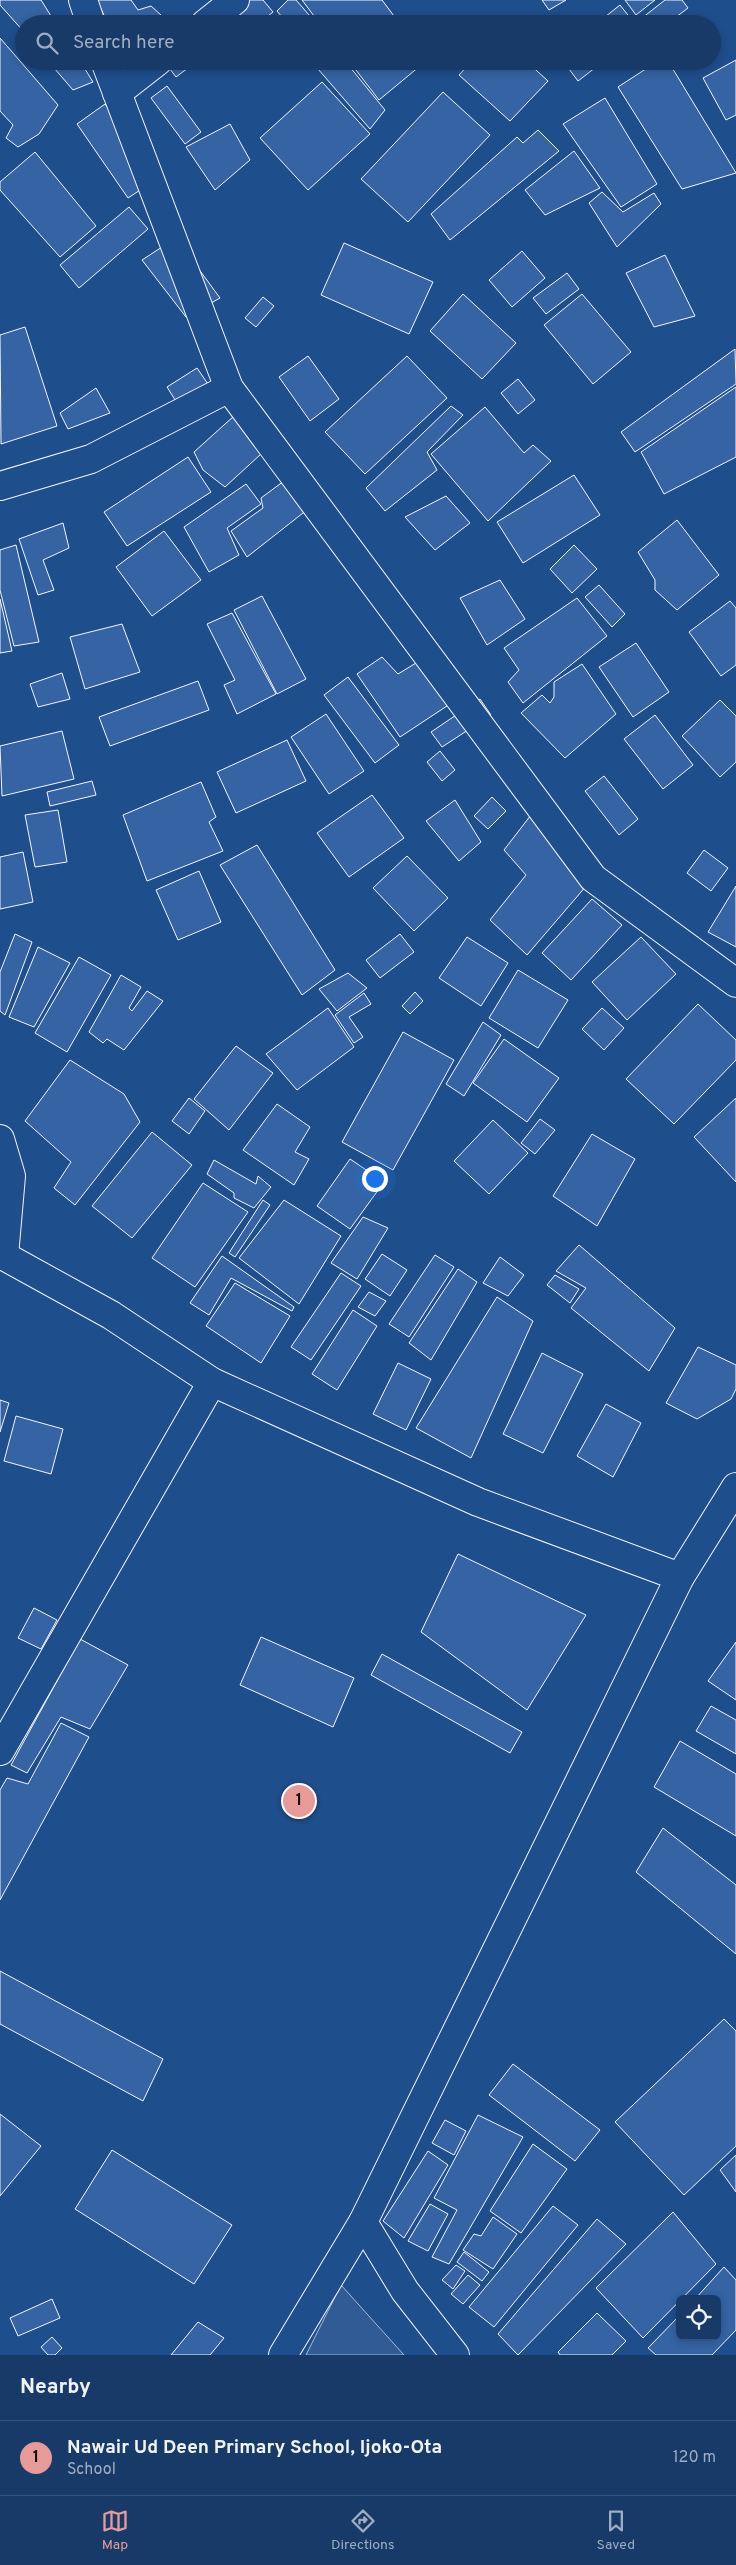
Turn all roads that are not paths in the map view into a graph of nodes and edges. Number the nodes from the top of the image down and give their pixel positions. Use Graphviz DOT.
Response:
graph roads {
  1 [pos="83,0"];
  2 [pos="235,0"];
  3 [pos="89,15"];
  4 [pos="216,15"];
  5 [pos="109,70"];
  6 [pos="147,70"];
  7 [pos="118,93"];
  8 [pos="229,388"];
  9 [pos="0,486"];
  10 [pos="736,983"];
  11 [pos="0,1139"];
  12 [pos="2,1256"];
  13 [pos="212,1382"];
  14 [pos="736,1487"];
  15 [pos="680,1577"];
  16 [pos="0,1751"];
  17 [pos="363,2222"];
  18 [pos="283,2355"];
  19 [pos="455,2355"];
  1 -- 3 [label="street"];
  2 -- 4 [label="street"];
  5 -- 7 [label="street"];
  6 -- 7 [label="street"];
  7 -- 8 [label="street"];
  8 -- 9 [label="street"];
  8 -- 10 [label="street"];
  11 -- 12 [label="street"];
  12 -- 13 [label="street"];
  13 -- 15 [label="street"];
  13 -- 16 [label="street"];
  14 -- 15 [label="street"];
  15 -- 17 [label="street"];
  17 -- 18 [label="street"];
  17 -- 19 [label="street"];
}
